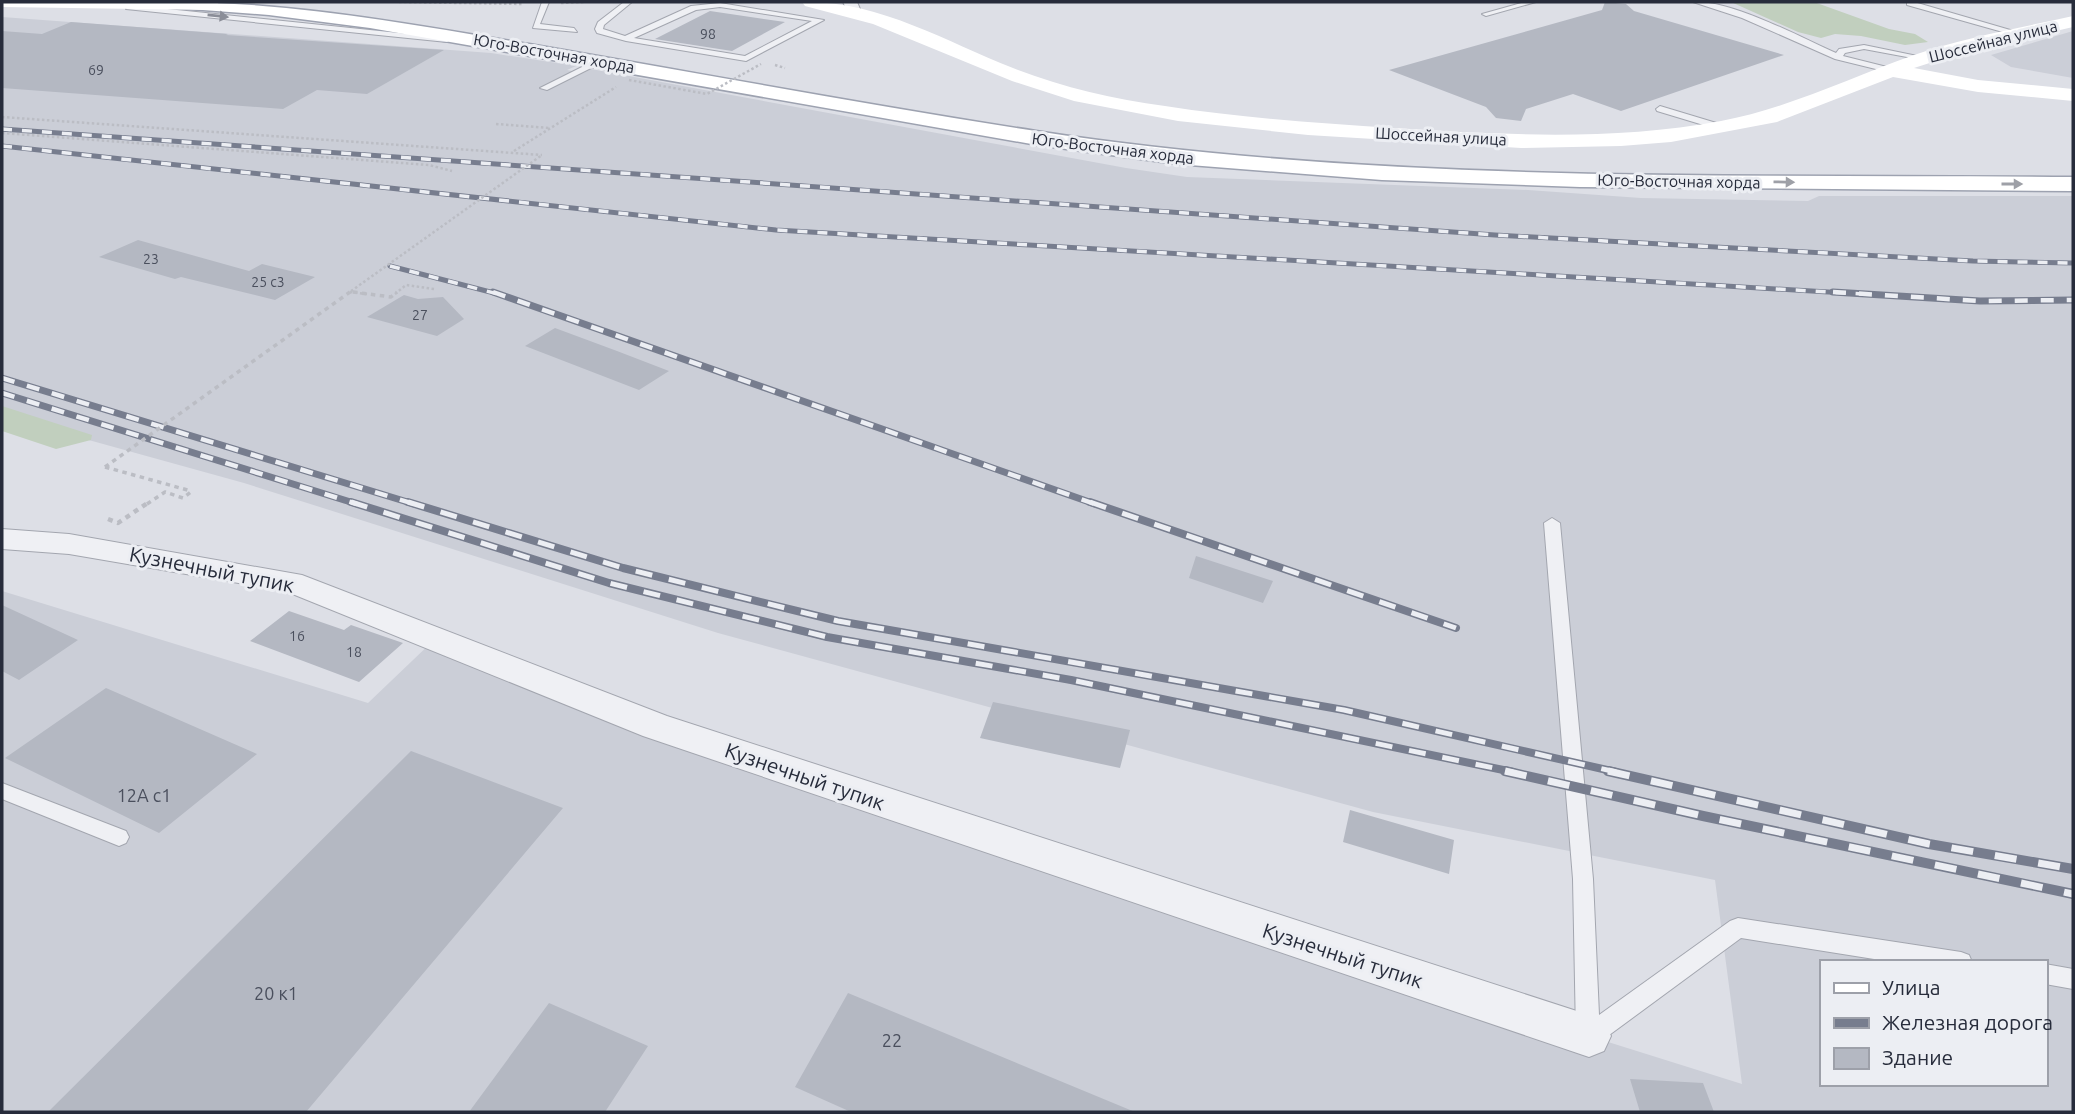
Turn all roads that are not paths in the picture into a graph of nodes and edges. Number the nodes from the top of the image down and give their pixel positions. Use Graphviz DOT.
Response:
graph roads {
  1 [pos="2,2"];
  2 [pos="163,2"];
  3 [pos="295,2"];
  4 [pos="628,2"];
  5 [pos="811,2"];
  6 [pos="1532,2"];
  7 [pos="1697,2"];
  8 [pos="545,3"];
  9 [pos="102,4"];
  10 [pos="1910,4"];
  11 [pos="210,5"];
  12 [pos="851,6"];
  13 [pos="1486,14"];
  14 [pos="2073,22"];
  15 [pos="574,30"];
  16 [pos="2020,34"];
  17 [pos="626,39"];
  18 [pos="543,50"];
  19 [pos="1838,57"];
  20 [pos="1923,58"];
  21 [pos="601,61"];
  22 [pos="1892,71"];
  23 [pos="544,88"];
  24 [pos="2073,95"];
  25 [pos="1660,109"];
  26 [pos="1720,127"];
  27 [pos="2073,167"];
  28 [pos="2073,184"];
  29 [pos="1552,523"];
  30 [pos="8,543"];
  31 [pos="2,791"];
  32 [pos="119,837"];
  33 [pos="1948,960"];
  34 [pos="2047,974"];
  35 [pos="2073,979"];
  36 [pos="1588,1036"];
  1 -- 9 [label="main road"];
  2 -- 11 [label="main road, Юго-Восточная хорда"];
  3 -- 27 [label="main road, Юго-Восточная хорда"];
  4 -- 17 [label="lane"];
  5 -- 12 [label="main road, Шоссейная улица"];
  6 -- 13 [label="lane"];
  7 -- 19 [label="lane"];
  8 -- 15 [label="lane"];
  9 -- 11 [label="main road"];
  9 -- 18 [label="lane, one-way"];
  10 -- 16 [label="lane"];
  11 -- 18 [label="main road, Юго-Восточная хорда"];
  12 -- 26 [label="main road, Шоссейная улица"];
  14 -- 16 [label="main road, Шоссейная улица"];
  16 -- 20 [label="main road, Шоссейная улица"];
  17 -- 17 [label="lane"];
  18 -- 21 [label="main road, Юго-Восточная хорда"];
  19 -- 20 [label="lane"];
  19 -- 22 [label="lane"];
  20 -- 22 [label="main road, Шоссейная улица"];
  21 -- 23 [label="lane"];
  21 -- 28 [label="main road, Юго-Восточная хорда, one-way"];
  22 -- 24 [label="main road"];
  22 -- 26 [label="main road, Шоссейная улица"];
  25 -- 26 [label="lane"];
  29 -- 36 [label="lane"];
  30 -- 36 [label="street, Кузнечный тупик"];
  31 -- 32 [label="lane"];
  33 -- 36 [label="lane"];
  34 -- 35 [label="lane"];
}
